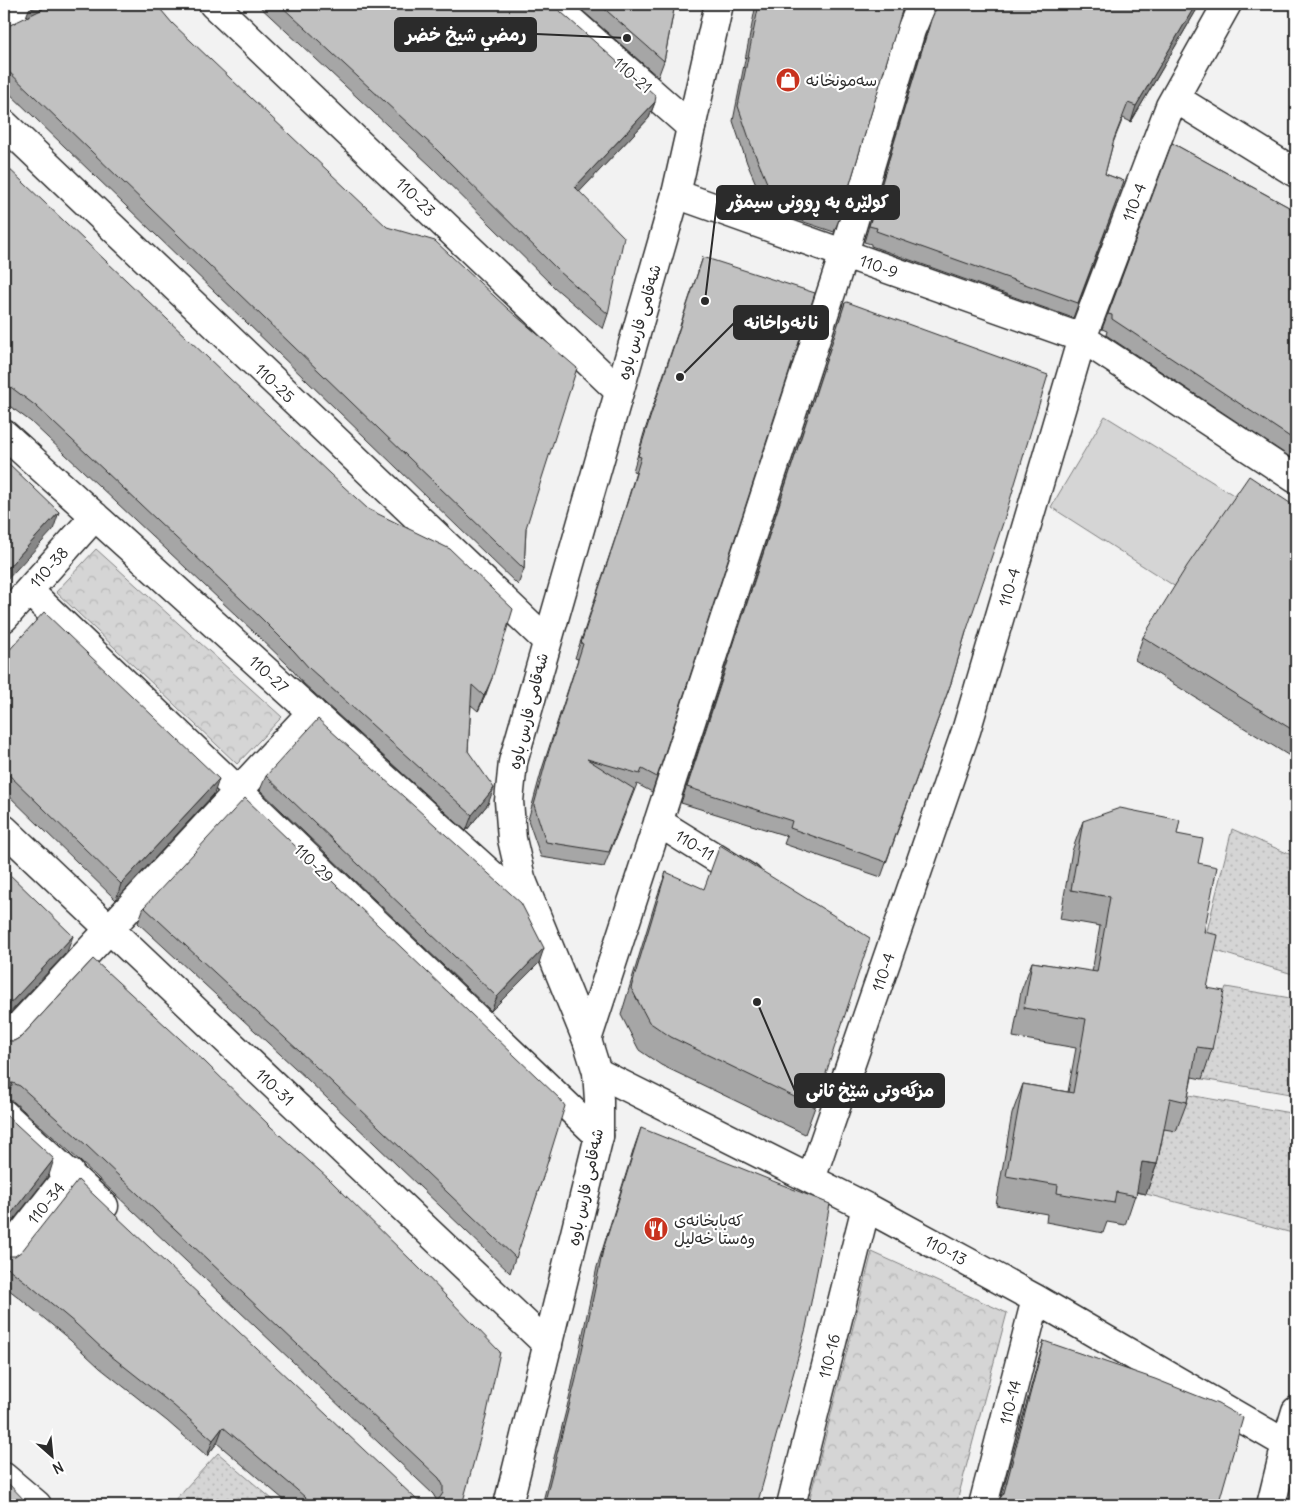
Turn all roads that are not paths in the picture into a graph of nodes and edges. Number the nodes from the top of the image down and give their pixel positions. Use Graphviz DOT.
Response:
graph roads {
  1 [pos="31,4"];
  2 [pos="213,4"];
  3 [pos="552,4"];
  4 [pos="719,4"];
  5 [pos="922,4"];
  6 [pos="1228,4"];
  7 [pos="4,16"];
  8 [pos="1175,98"];
  9 [pos="4,124"];
  10 [pos="691,126"];
  11 [pos="1296,173"];
  12 [pos="676,194"];
  13 [pos="844,253"];
  14 [pos="1082,338"];
  15 [pos="619,390"];
  16 [pos="4,434"];
  17 [pos="1296,480"];
  18 [pos="95,516"];
  19 [pos="29,591"];
  20 [pos="4,618"];
  21 [pos="546,640"];
  22 [pos="312,712"];
  23 [pos="238,790"];
  24 [pos="658,822"];
  25 [pos="4,829"];
  26 [pos="768,890"];
  27 [pos="535,914"];
  28 [pos="109,929"];
  29 [pos="861,947"];
  30 [pos="886,963"];
  31 [pos="587,1040"];
  32 [pos="4,1042"];
  33 [pos="597,1072"];
  34 [pos="4,1114"];
  35 [pos="599,1136"];
  36 [pos="70,1173"];
  37 [pos="811,1180"];
  38 [pos="866,1208"];
  39 [pos="120,1221"];
  40 [pos="4,1257"];
  41 [pos="1036,1299"];
  42 [pos="548,1345"];
  43 [pos="1296,1411"];
  44 [pos="1286,1444"];
  45 [pos="4,1477"];
  46 [pos="38,1505"];
  47 [pos="508,1505"];
  48 [pos="791,1505"];
  49 [pos="983,1505"];
  50 [pos="1272,1505"];
  1 -- 7 [label="street"];
  2 -- 15 [label="street, 110-23"];
  3 -- 10 [label="street, 110-21"];
  4 -- 10 [label="street, شەقامی فارس باوە"];
  5 -- 13 [label="street"];
  6 -- 8 [label="street, 110-4"];
  8 -- 11 [label="street"];
  8 -- 14 [label="street, 110-4"];
  9 -- 21 [label="street, 110-25"];
  10 -- 12 [label="street, شەقامی فارس باوە"];
  12 -- 13 [label="street, 110-9"];
  12 -- 15 [label="street, شەقامی فارس باوە"];
  13 -- 14 [label="street, 110-9"];
  13 -- 24 [label="street"];
  14 -- 17 [label="street, 110-9"];
  14 -- 30 [label="street, 110-4"];
  15 -- 21 [label="street, شەقامی فارس باوە"];
  16 -- 18 [label="street, 110-27"];
  18 -- 19 [label="street, 110-38"];
  18 -- 22 [label="street, 110-27"];
  19 -- 20 [label="street, 110-38"];
  19 -- 23 [label="street, 110-29"];
  21 -- 27 [label="street, شەقامی فارس باوە"];
  22 -- 23 [label="street"];
  22 -- 27 [label="street, 110-27"];
  23 -- 28 [label="street"];
  23 -- 35 [label="street, 110-29"];
  24 -- 26 [label="street, 110-11"];
  24 -- 31 [label="street"];
  25 -- 28 [label="street, 110-31"];
  27 -- 31 [label="street, شەقامی فارس باوە"];
  28 -- 32 [label="street"];
  28 -- 42 [label="street, 110-31"];
  29 -- 30 [label="street"];
  30 -- 37 [label="street, 110-4"];
  31 -- 33 [label="street, شەقامی فارس باوە"];
  33 -- 35 [label="street, شەقامی فارس باوە"];
  33 -- 37 [label="street, 110-13"];
  34 -- 36 [label="street"];
  35 -- 42 [label="street, شەقامی فارس باوە"];
  36 -- 39 [label="street"];
  36 -- 40 [label="street, 110-34"];
  37 -- 38 [label="street, 110-13"];
  38 -- 41 [label="street, 110-13"];
  38 -- 48 [label="street, 110-16"];
  41 -- 44 [label="street, 110-13"];
  41 -- 49 [label="street, 110-14"];
  42 -- 47 [label="street, شەقامی فارس باوە"];
  43 -- 44 [label="street"];
  44 -- 50 [label="street"];
  45 -- 46 [label="street"];
}
